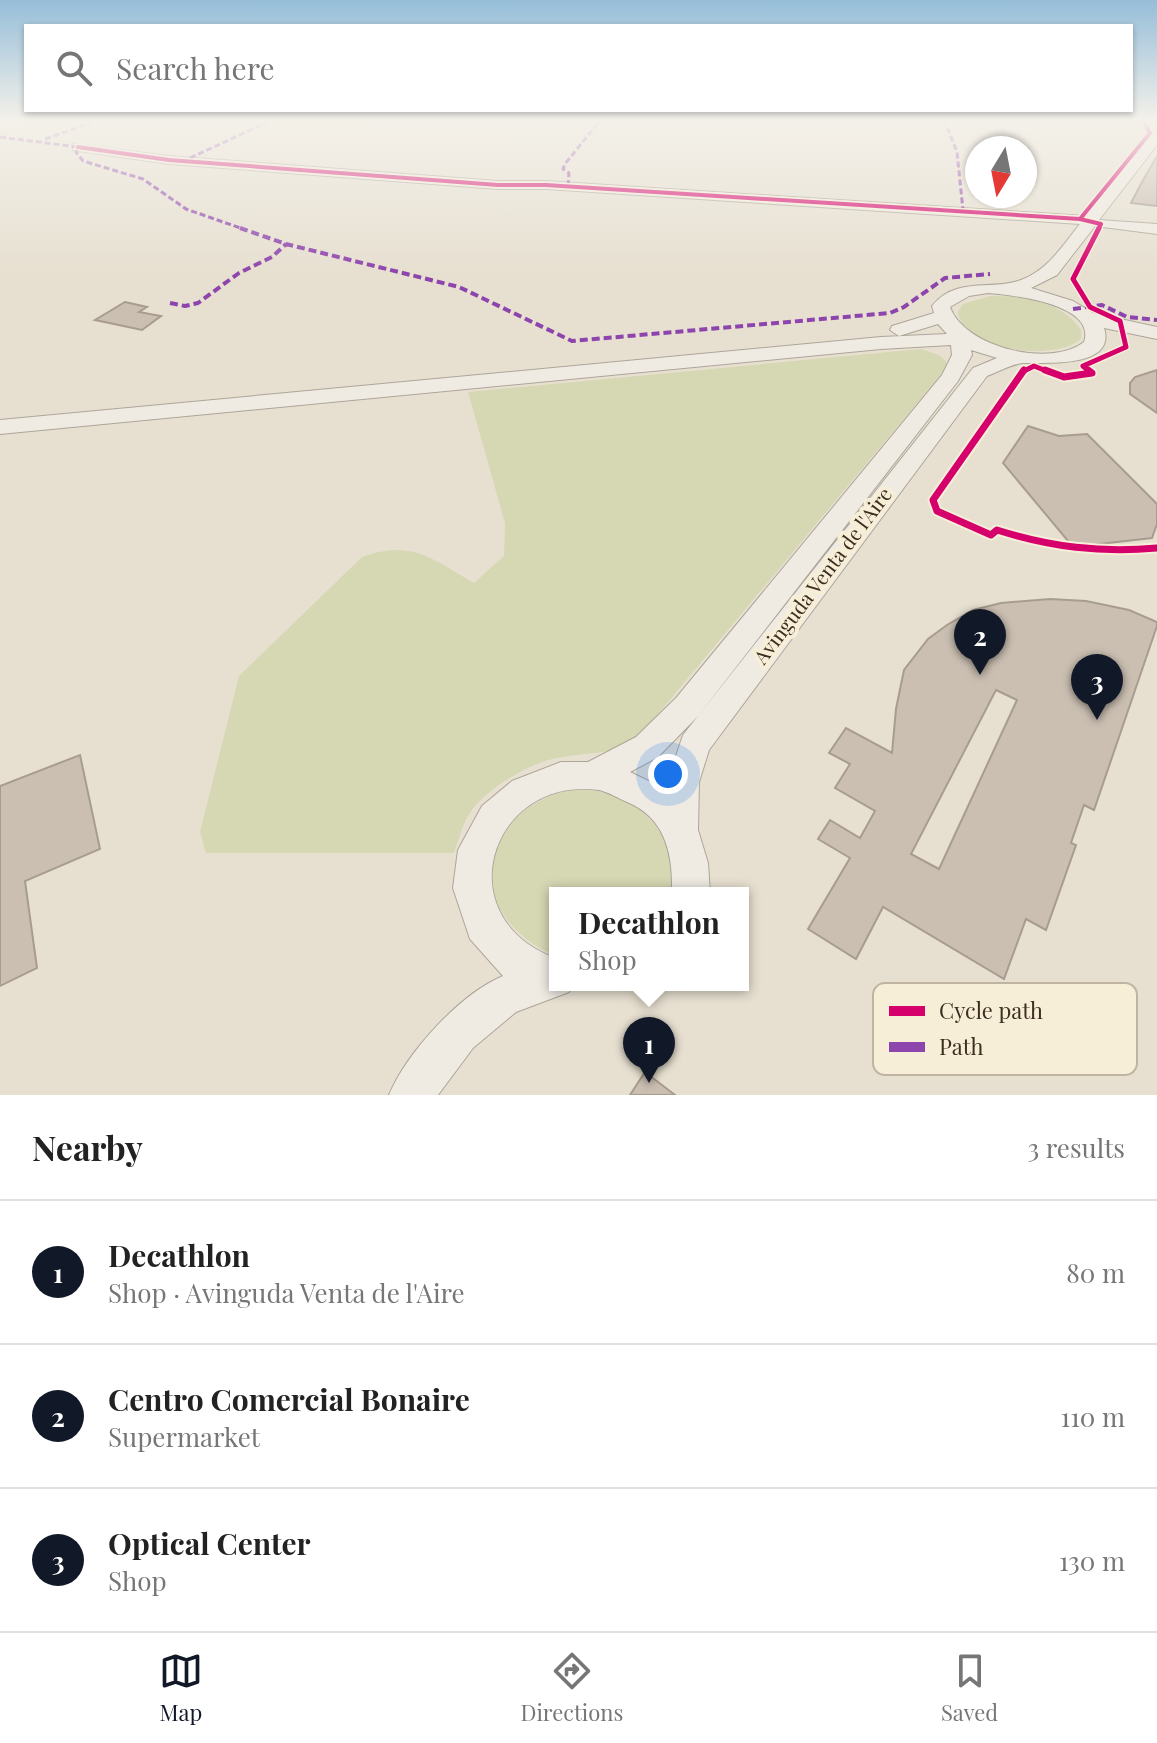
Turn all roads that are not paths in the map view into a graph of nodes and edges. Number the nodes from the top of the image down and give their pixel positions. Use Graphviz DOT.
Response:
graph roads {
  1 [pos="302,170"];
  2 [pos="1130,170"];
  3 [pos="1080,219"];
  4 [pos="1101,224"];
  5 [pos="1157,229"];
  6 [pos="1051,271"];
  7 [pos="1006,289"];
  8 [pos="1068,306"];
  9 [pos="941,317"];
  10 [pos="1086,317"];
  11 [pos="1157,333"];
  12 [pos="961,344"];
  13 [pos="1157,344"];
  14 [pos="1088,349"];
  15 [pos="1019,357"];
  16 [pos="0,413"];
  17 [pos="0,427"];
  18 [pos="596,774"];
  19 [pos="681,829"];
  20 [pos="691,887"];
  21 [pos="549,975"];
  22 [pos="549,980"];
  23 [pos="411,1095"];
  1 -- 3 [label="street"];
  2 -- 6 [label="street"];
  4 -- 5 [label="street"];
  6 -- 7 [label="street"];
  6 -- 8 [label="street"];
  7 -- 8 [label="street"];
  7 -- 9 [label="street"];
  8 -- 10 [label="street"];
  9 -- 12 [label="street"];
  9 -- 16 [label="street"];
  10 -- 11 [label="street"];
  10 -- 14 [label="street"];
  12 -- 15 [label="street"];
  12 -- 17 [label="street"];
  12 -- 18 [label="street, Avinguda Venta de l'Aire"];
  13 -- 14 [label="street"];
  14 -- 15 [label="street"];
  15 -- 19 [label="street, Avinguda Venta de l'Aire"];
  18 -- 19 [label="street"];
  18 -- 21 [label="street"];
  19 -- 20 [label="street"];
  22 -- 23 [label="street"];
}
